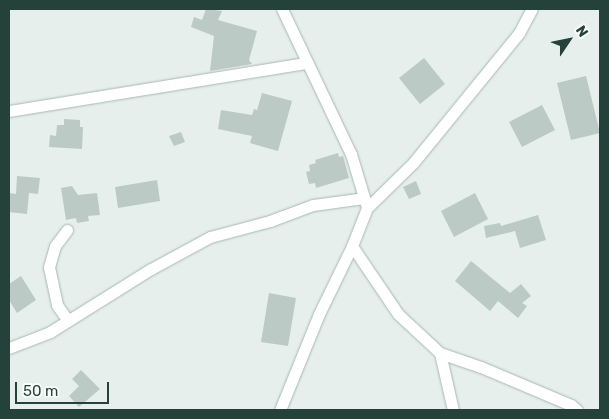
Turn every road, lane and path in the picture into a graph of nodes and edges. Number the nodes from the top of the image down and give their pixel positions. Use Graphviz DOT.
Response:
graph roads {
  1 [pos="282,9"];
  2 [pos="532,9"];
  3 [pos="306,63"];
  4 [pos="9,112"];
  5 [pos="365,203"];
  6 [pos="67,230"];
  7 [pos="352,246"];
  8 [pos="68,320"];
  9 [pos="9,348"];
  10 [pos="440,353"];
  11 [pos="280,410"];
  12 [pos="452,410"];
  13 [pos="577,410"];
  1 -- 3 [label="street"];
  2 -- 5 [label="street"];
  3 -- 4 [label="street"];
  3 -- 5 [label="street"];
  5 -- 7 [label="street"];
  5 -- 8 [label="street"];
  6 -- 8 [label="street"];
  7 -- 10 [label="street"];
  7 -- 11 [label="street"];
  8 -- 9 [label="street"];
  10 -- 12 [label="street"];
  10 -- 13 [label="street"];
}
